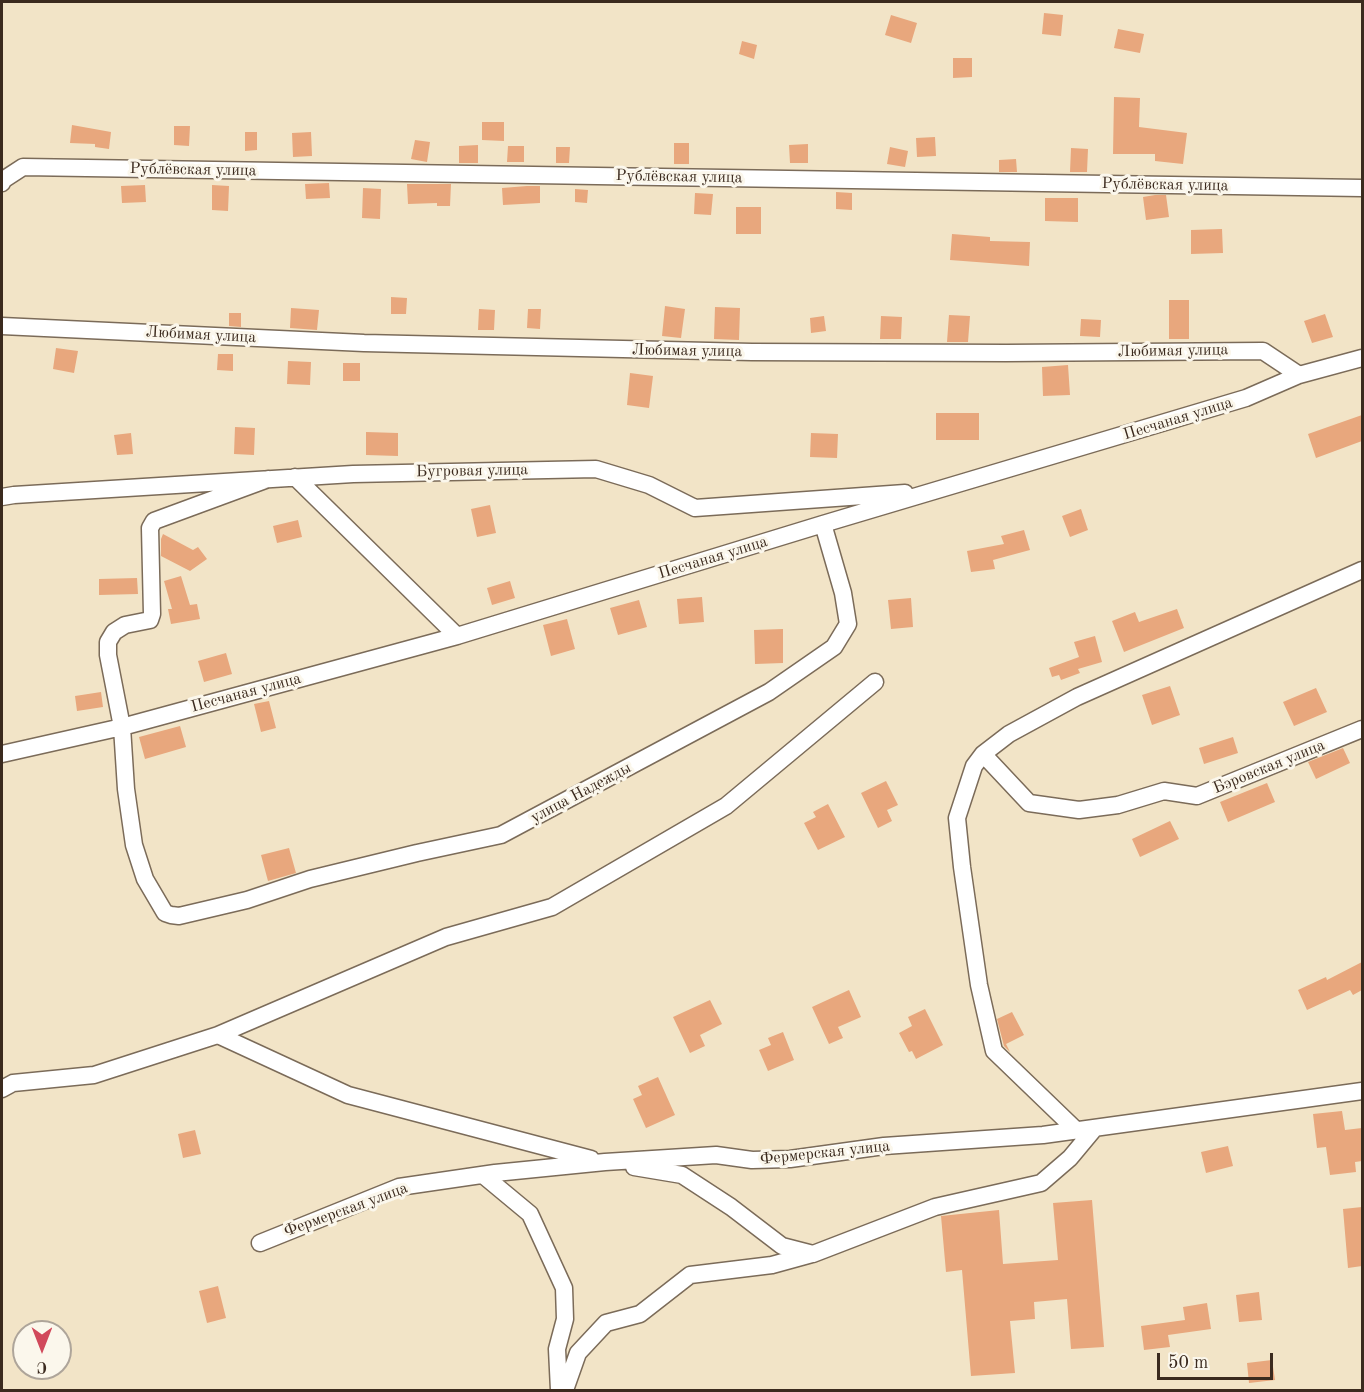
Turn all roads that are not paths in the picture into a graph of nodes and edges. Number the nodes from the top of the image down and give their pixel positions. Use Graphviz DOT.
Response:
graph roads {
  1 [pos="2,183"];
  2 [pos="1362,188"];
  3 [pos="2,326"];
  4 [pos="1362,358"];
  5 [pos="1299,375"];
  6 [pos="295,477"];
  7 [pos="268,479"];
  8 [pos="935,490"];
  9 [pos="2,497"];
  10 [pos="823,524"];
  11 [pos="1362,570"];
  12 [pos="457,636"];
  13 [pos="875,682"];
  14 [pos="122,727"];
  15 [pos="1362,729"];
  16 [pos="2,754"];
  17 [pos="983,754"];
  18 [pos="218,1035"];
  19 [pos="2,1089"];
  20 [pos="1362,1091"];
  21 [pos="1095,1128"];
  22 [pos="1076,1130"];
  23 [pos="605,1162"];
  24 [pos="483,1175"];
  25 [pos="260,1243"];
  26 [pos="813,1254"];
  27 [pos="559,1390"];
  28 [pos="565,1390"];
  1 -- 2 [label="street, Рублёвская улица"];
  3 -- 5 [label="street, Любимая улица"];
  4 -- 5 [label="street"];
  5 -- 8 [label="street, Песчаная улица"];
  6 -- 7 [label="street, Бугровая улица"];
  6 -- 8 [label="street, Бугровая улица"];
  6 -- 12 [label="street"];
  7 -- 9 [label="street, Бугровая улица"];
  7 -- 14 [label="street"];
  8 -- 10 [label="street, Песчаная улица"];
  10 -- 12 [label="street, Песчаная улица"];
  10 -- 14 [label="street, улица Надежды"];
  11 -- 17 [label="street"];
  12 -- 14 [label="street, Песчаная улица"];
  13 -- 18 [label="street"];
  14 -- 16 [label="street, Песчаная улица"];
  15 -- 17 [label="street, Бэровская улица"];
  17 -- 22 [label="street"];
  18 -- 19 [label="street"];
  18 -- 23 [label="street"];
  20 -- 21 [label="street, Фермерская улица"];
  21 -- 22 [label="street, Фермерская улица"];
  21 -- 26 [label="street"];
  22 -- 23 [label="street, Фермерская улица"];
  23 -- 24 [label="street, Фермерская улица"];
  23 -- 26 [label="street"];
  24 -- 25 [label="street, Фермерская улица"];
  24 -- 27 [label="street"];
  26 -- 28 [label="street"];
}
